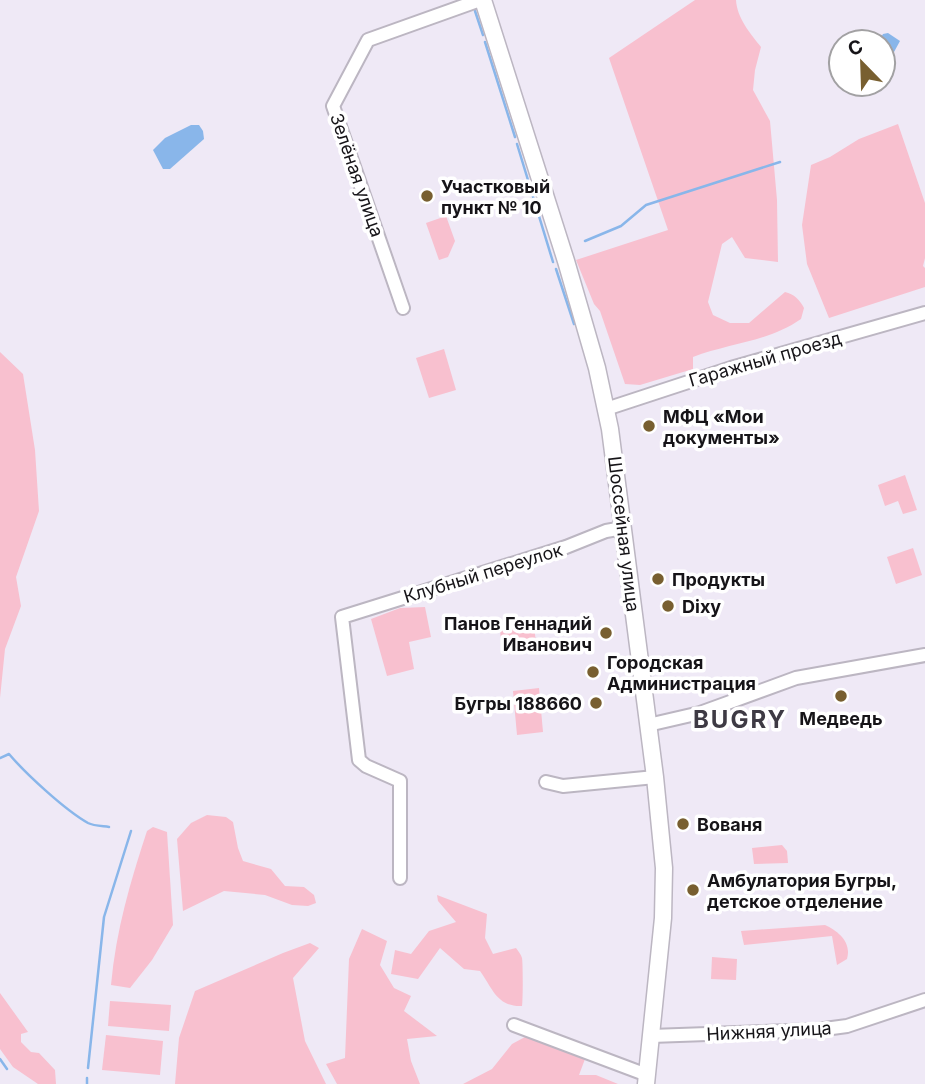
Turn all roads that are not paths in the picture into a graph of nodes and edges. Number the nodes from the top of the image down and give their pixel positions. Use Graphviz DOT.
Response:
graph roads {
  1 [pos="482,0"];
  2 [pos="403,308"];
  3 [pos="925,313"];
  4 [pos="606,409"];
  5 [pos="623,528"];
  6 [pos="925,655"];
  7 [pos="648,725"];
  8 [pos="655,777"];
  9 [pos="546,782"];
  10 [pos="400,878"];
  11 [pos="925,1000"];
  12 [pos="514,1025"];
  13 [pos="651,1036"];
  14 [pos="646,1079"];
  1 -- 2 [label="street, Зелёная улица"];
  1 -- 4 [label="main road, Шоссейная улица"];
  3 -- 4 [label="street, Гаражный проезд"];
  4 -- 5 [label="main road, Шоссейная улица"];
  5 -- 7 [label="main road, Шоссейная улица"];
  5 -- 10 [label="street, Клубный переулок"];
  6 -- 7 [label="street"];
  7 -- 8 [label="main road, Шоссейная улица"];
  8 -- 9 [label="street"];
  8 -- 13 [label="main road, Шоссейная улица"];
  11 -- 13 [label="street, Нижняя улица"];
  12 -- 14 [label="street"];
  13 -- 14 [label="main road, Шоссейная улица"];
}
